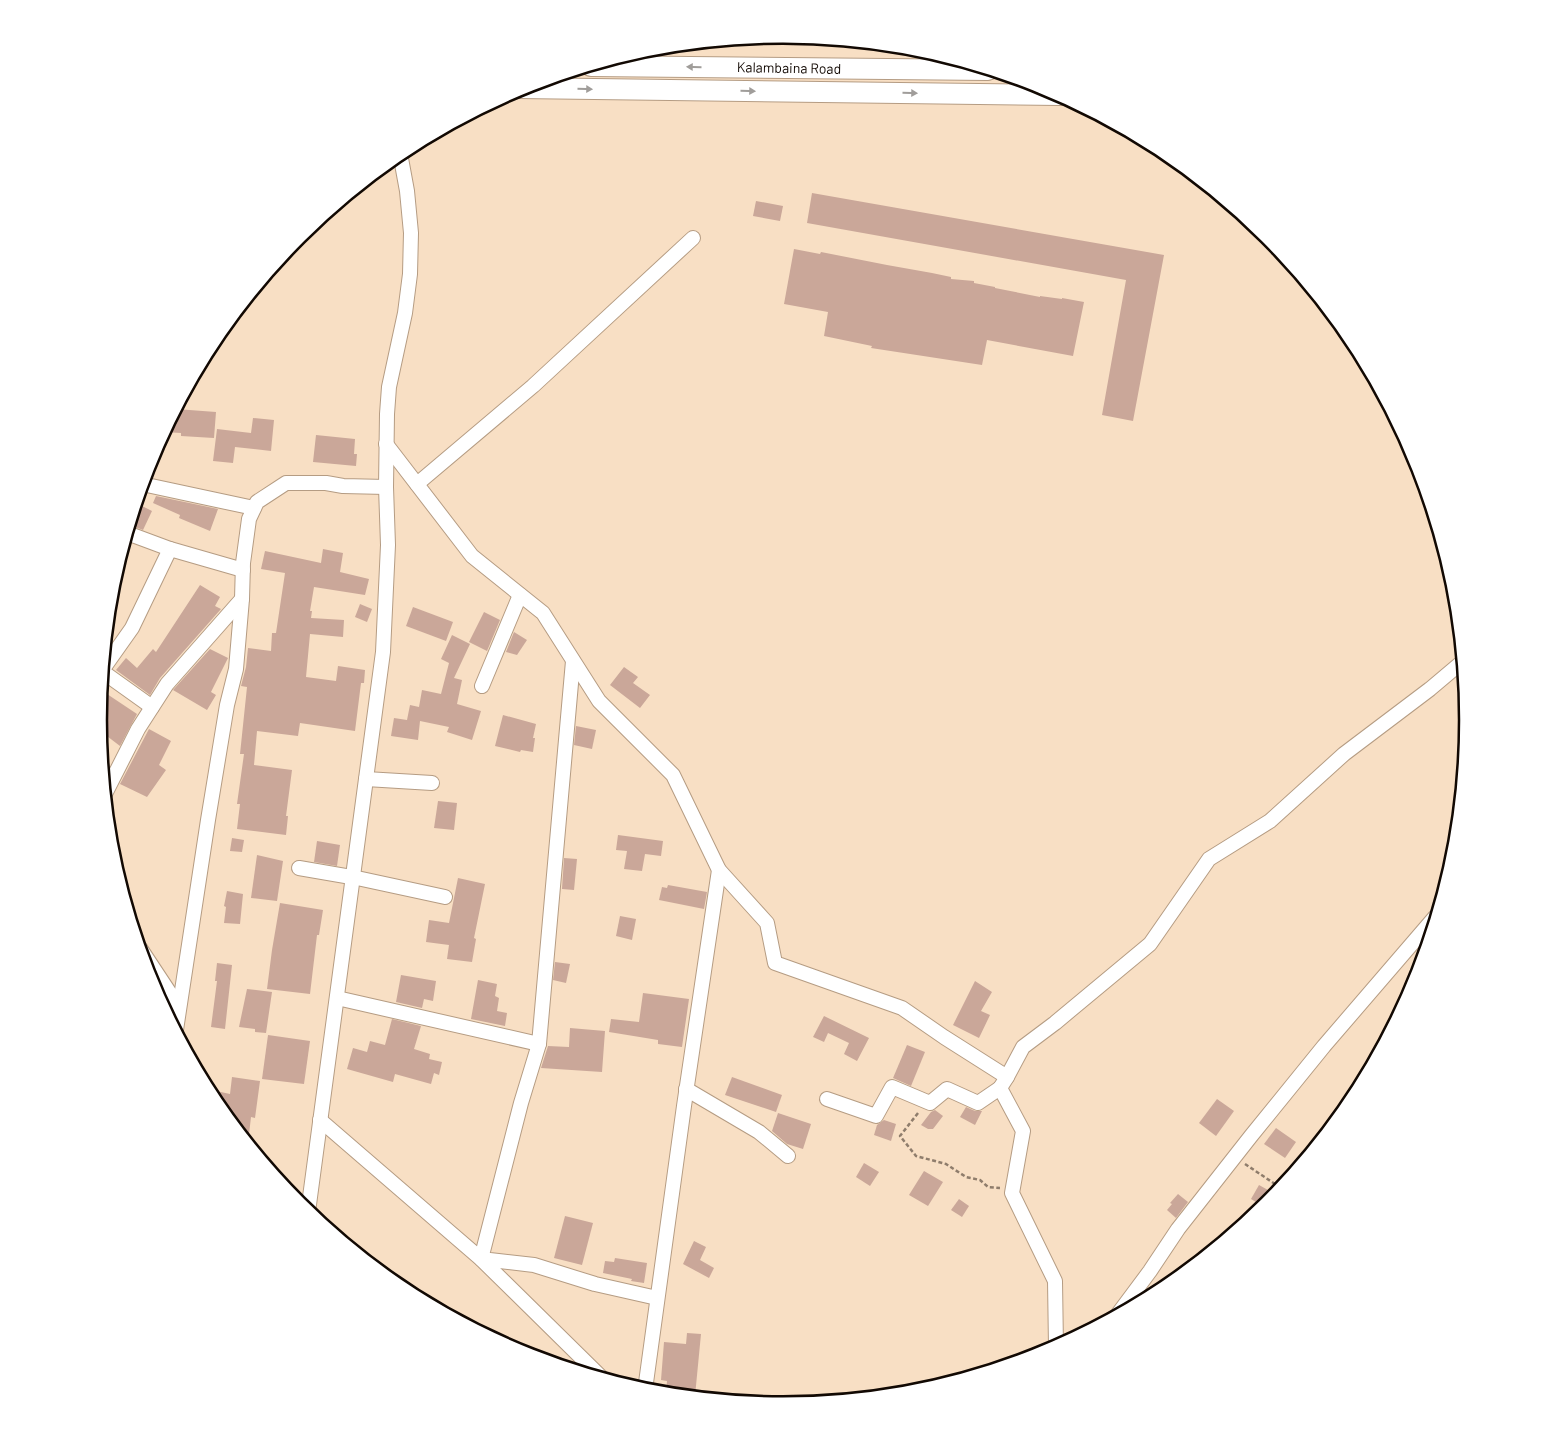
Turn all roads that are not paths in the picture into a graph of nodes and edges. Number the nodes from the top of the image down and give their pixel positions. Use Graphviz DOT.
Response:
graph roads {
  1 [pos="611,66"];
  2 [pos="967,70"];
  3 [pos="543,88"];
  4 [pos="1041,95"];
  5 [pos="402,162"];
  6 [pos="693,238"];
  7 [pos="386,444"];
  8 [pos="417,484"];
  9 [pos="149,486"];
  10 [pos="386,487"];
  11 [pos="254,508"];
  12 [pos="133,535"];
  13 [pos="170,549"];
  14 [pos="243,570"];
  15 [pos="520,595"];
  16 [pos="242,598"];
  17 [pos="110,661"];
  18 [pos="573,661"];
  19 [pos="1457,666"];
  20 [pos="108,675"];
  21 [pos="482,686"];
  22 [pos="152,707"];
  23 [pos="366,779"];
  24 [pos="432,783"];
  25 [pos="110,784"];
  26 [pos="299,868"];
  27 [pos="719,870"];
  28 [pos="353,877"];
  29 [pos="445,897"];
  30 [pos="1425,929"];
  31 [pos="155,971"];
  32 [pos="337,998"];
  33 [pos="179,1007"];
  34 [pos="177,1021"];
  35 [pos="539,1044"];
  36 [pos="1003,1083"];
  37 [pos="686,1089"];
  38 [pos="826,1100"];
  39 [pos="320,1120"];
  40 [pos="788,1156"];
  41 [pos="309,1202"];
  42 [pos="482,1259"];
  43 [pos="658,1298"];
  44 [pos="1127,1302"];
  45 [pos="1056,1339"];
  46 [pos="592,1368"];
  47 [pos="646,1382"];
  2 -- 1 [label="main road, Kalambaina Road, one-way"];
  3 -- 4 [label="main road, one-way"];
  5 -- 7 [label="street"];
  6 -- 8 [label="street"];
  7 -- 8 [label="street"];
  7 -- 10 [label="street"];
  8 -- 15 [label="street"];
  9 -- 11 [label="street"];
  10 -- 11 [label="street"];
  10 -- 23 [label="street"];
  11 -- 14 [label="street"];
  12 -- 13 [label="street"];
  13 -- 14 [label="street"];
  13 -- 17 [label="street"];
  14 -- 16 [label="street"];
  15 -- 18 [label="street"];
  15 -- 21 [label="street"];
  16 -- 22 [label="street"];
  16 -- 33 [label="street"];
  18 -- 27 [label="street"];
  18 -- 35 [label="street"];
  19 -- 36 [label="street"];
  20 -- 22 [label="street"];
  22 -- 25 [label="street"];
  23 -- 24 [label="street"];
  23 -- 28 [label="street"];
  26 -- 28 [label="street"];
  27 -- 36 [label="street"];
  27 -- 37 [label="street"];
  28 -- 29 [label="street"];
  28 -- 32 [label="street"];
  30 -- 44 [label="street"];
  31 -- 33 [label="street"];
  32 -- 35 [label="street"];
  32 -- 39 [label="street"];
  33 -- 34 [label="street"];
  35 -- 42 [label="street"];
  36 -- 38 [label="street"];
  36 -- 45 [label="street"];
  37 -- 40 [label="street"];
  37 -- 43 [label="street"];
  39 -- 41 [label="street"];
  39 -- 42 [label="street"];
  42 -- 43 [label="street"];
  42 -- 46 [label="street"];
  43 -- 47 [label="street"];
}
